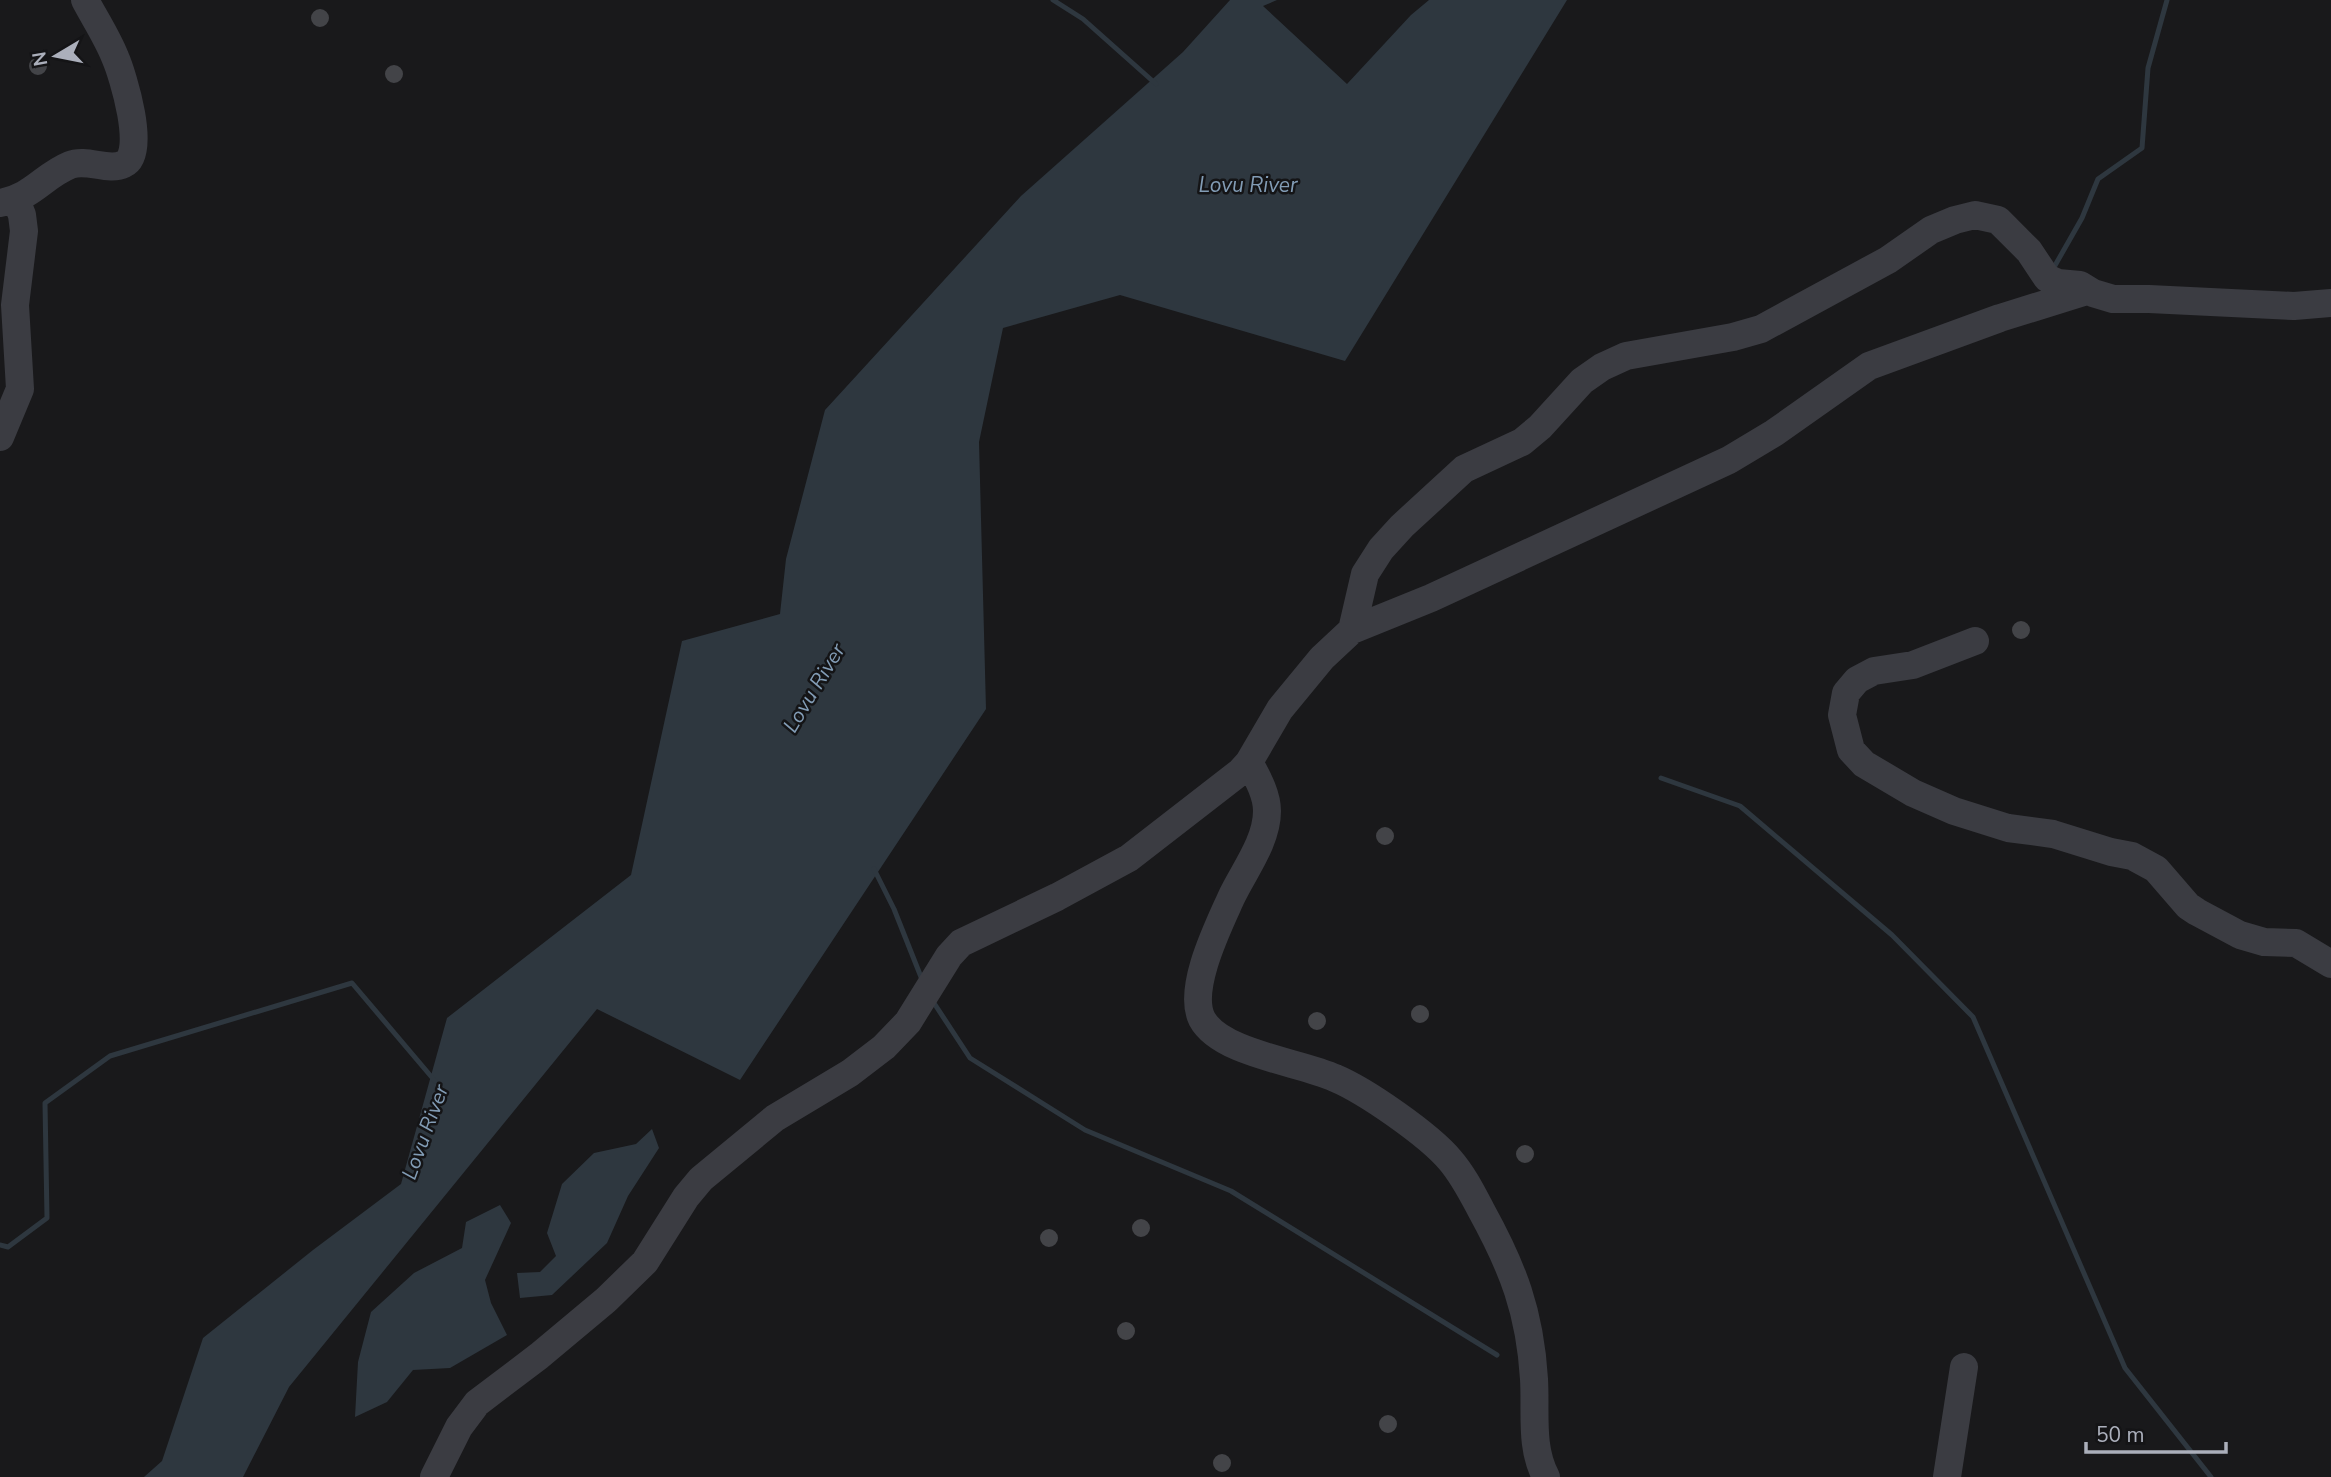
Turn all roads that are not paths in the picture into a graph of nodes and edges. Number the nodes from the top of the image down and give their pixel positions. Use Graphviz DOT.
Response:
graph roads {
  1 [pos="85,0"];
  2 [pos="8,201"];
  3 [pos="2088,290"];
  4 [pos="2331,303"];
  5 [pos="0,437"];
  6 [pos="1352,630"];
  7 [pos="1975,641"];
  8 [pos="1249,762"];
  9 [pos="2331,964"];
  10 [pos="1964,1367"];
  11 [pos="434,1477"];
  12 [pos="1546,1477"];
  13 [pos="1947,1477"];
  1 -- 2 [label="street"];
  2 -- 5 [label="street"];
  3 -- 4 [label="street"];
  3 -- 6 [label="street"];
  3 -- 6 [label="street"];
  6 -- 8 [label="street"];
  7 -- 9 [label="street"];
  8 -- 11 [label="street"];
  8 -- 12 [label="street"];
  10 -- 13 [label="street"];
}
